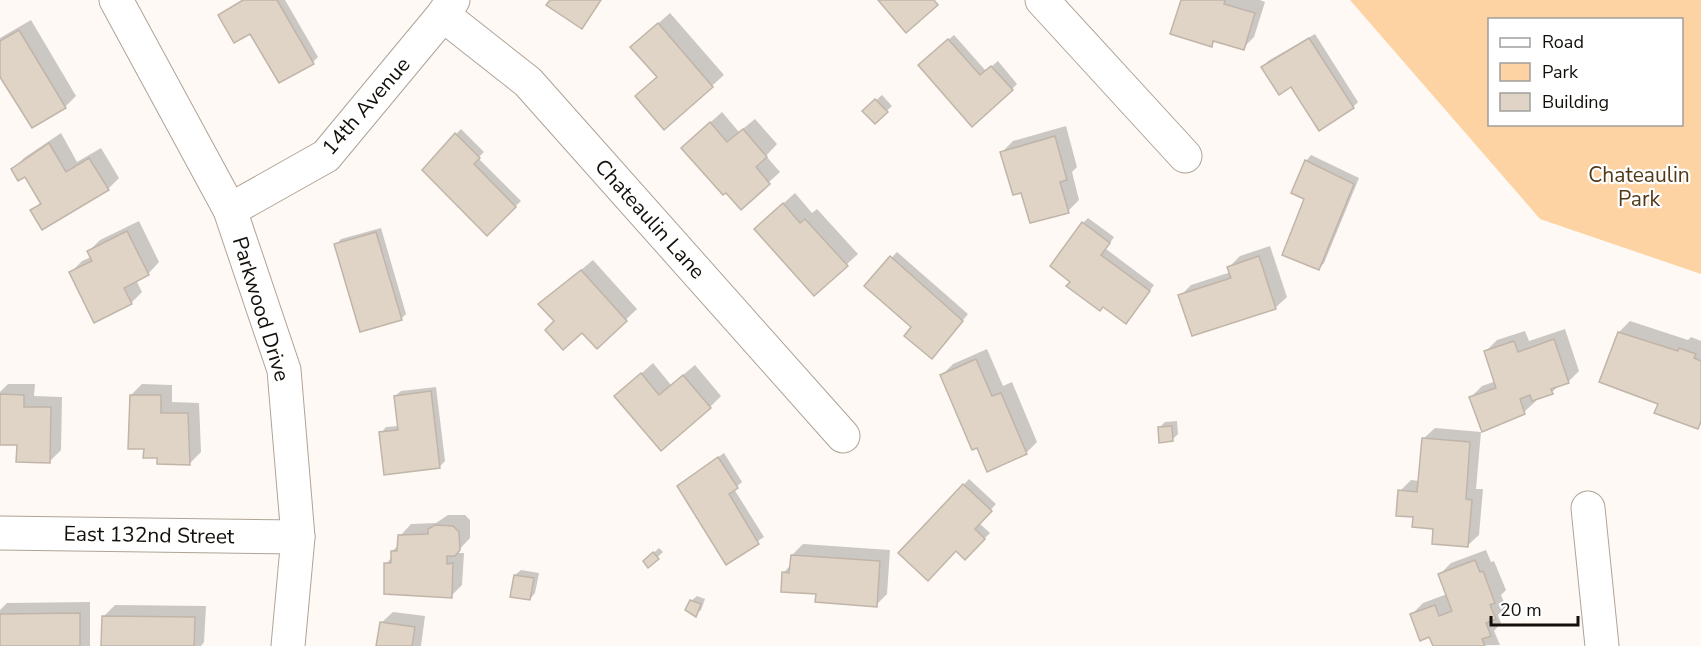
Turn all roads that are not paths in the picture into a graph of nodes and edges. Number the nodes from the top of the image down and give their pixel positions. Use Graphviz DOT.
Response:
graph roads {
  1 [pos="116,0"];
  2 [pos="1042,0"];
  3 [pos="448,7"];
  4 [pos="1185,156"];
  5 [pos="230,210"];
  6 [pos="843,436"];
  7 [pos="1588,507"];
  8 [pos="0,533"];
  9 [pos="298,537"];
  10 [pos="288,646"];
  11 [pos="1602,646"];
  1 -- 5 [label="street, Parkwood Drive"];
  2 -- 4 [label="street"];
  3 -- 5 [label="street, 14th Avenue"];
  3 -- 6 [label="street, Chateaulin Lane"];
  5 -- 9 [label="street, Parkwood Drive"];
  7 -- 11 [label="street"];
  8 -- 9 [label="street, East 132nd Street"];
  9 -- 10 [label="street, Parkwood Drive"];
}
